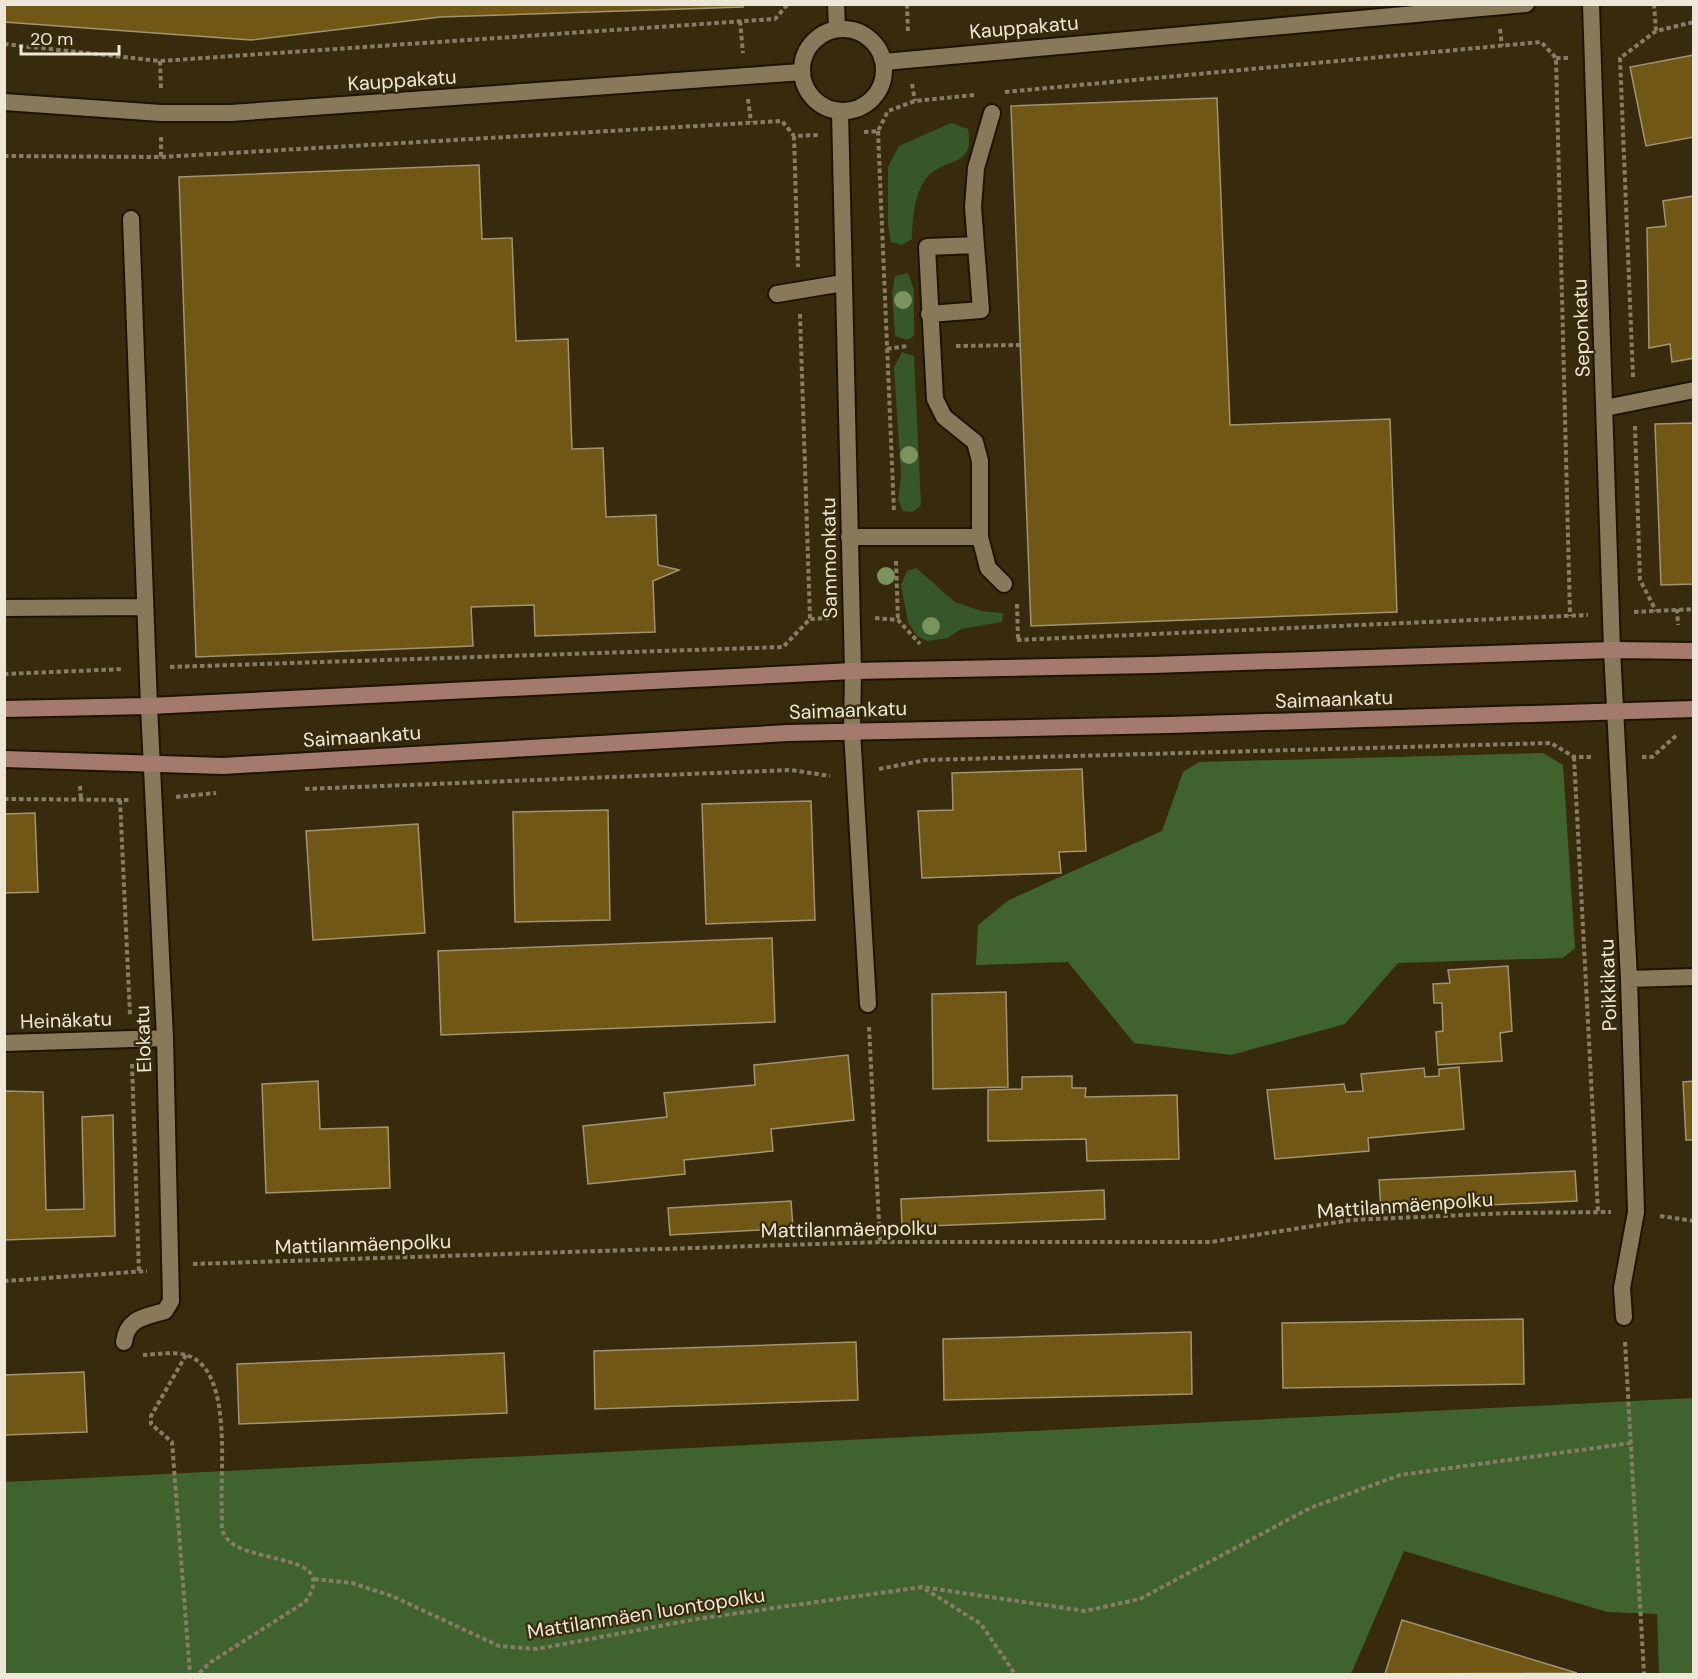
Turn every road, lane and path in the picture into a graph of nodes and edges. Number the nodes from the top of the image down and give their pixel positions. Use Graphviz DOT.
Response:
graph roads {
  1 [pos="788,4"];
  2 [pos="836,4"];
  3 [pos="1526,4"];
  4 [pos="1591,4"];
  5 [pos="1654,4"];
  6 [pos="1694,22"];
  7 [pos="837,29"];
  8 [pos="1656,31"];
  9 [pos="4,44"];
  10 [pos="884,62"];
  11 [pos="801,72"];
  12 [pos="1002,93"];
  13 [pos="980,95"];
  14 [pos="4,102"];
  15 [pos="840,112"];
  16 [pos="992,113"];
  17 [pos="878,131"];
  18 [pos="840,133"];
  19 [pos="794,136"];
  20 [pos="4,156"];
  21 [pos="131,219"];
  22 [pos="976,244"];
  23 [pos="843,284"];
  24 [pos="799,291"];
  25 [pos="777,294"];
  26 [pos="929,314"];
  27 [pos="1694,390"];
  28 [pos="1634,402"];
  29 [pos="1605,408"];
  30 [pos="849,537"];
  31 [pos="895,537"];
  32 [pos="980,537"];
  33 [pos="1004,584"];
  34 [pos="145,607"];
  35 [pos="4,608"];
  36 [pos="1656,610"];
  37 [pos="1570,616"];
  38 [pos="810,620"];
  39 [pos="898,620"];
  40 [pos="1018,640"];
  41 [pos="919,644"];
  42 [pos="1612,650"];
  43 [pos="1694,651"];
  44 [pos="921,668"];
  45 [pos="853,671"];
  46 [pos="149,706"];
  47 [pos="4,709"];
  48 [pos="1694,709"];
  49 [pos="1615,713"];
  50 [pos="1550,714"];
  51 [pos="924,729"];
  52 [pos="852,731"];
  53 [pos="1551,743"];
  54 [pos="1574,757"];
  55 [pos="4,759"];
  56 [pos="926,760"];
  57 [pos="151,764"];
  58 [pos="1694,976"];
  59 [pos="1629,979"];
  60 [pos="868,1004"];
  61 [pos="165,1038"];
  62 [pos="4,1043"];
  63 [pos="1598,1212"];
  64 [pos="1636,1212"];
  65 [pos="1694,1221"];
  66 [pos="880,1242"];
  67 [pos="170,1265"];
  68 [pos="4,1281"];
  69 [pos="1624,1317"];
  70 [pos="124,1342"];
  71 [pos="187,1355"];
  72 [pos="1632,1443"];
  73 [pos="314,1579"];
  74 [pos="922,1587"];
  75 [pos="190,1674"];
  76 [pos="198,1674"];
  77 [pos="1015,1674"];
  78 [pos="1644,1674"];
  1 -- 9 [label="path"];
  2 -- 7 [label="street"];
  3 -- 10 [label="street, Kauppakatu"];
  4 -- 29 [label="street, Seponkatu"];
  5 -- 8 [label="path"];
  6 -- 8 [label="path"];
  7 -- 10 [label="street"];
  7 -- 11 [label="street"];
  8 -- 28 [label="path"];
  10 -- 15 [label="street"];
  11 -- 14 [label="street, Kauppakatu"];
  11 -- 15 [label="street"];
  12 -- 37 [label="path"];
  13 -- 17 [label="path"];
  15 -- 18 [label="street, Sammonkatu"];
  16 -- 22 [label="street"];
  17 -- 18 [label="path"];
  17 -- 31 [label="path"];
  18 -- 19 [label="path"];
  18 -- 23 [label="street, Sammonkatu"];
  19 -- 20 [label="path"];
  19 -- 24 [label="path"];
  21 -- 34 [label="street, Elokatu"];
  22 -- 26 [label="street"];
  22 -- 26 [label="street"];
  23 -- 24 [label="street"];
  23 -- 30 [label="street, Sammonkatu"];
  24 -- 25 [label="street"];
  24 -- 38 [label="path"];
  26 -- 32 [label="street"];
  27 -- 28 [label="street"];
  28 -- 29 [label="street"];
  28 -- 36 [label="path"];
  29 -- 42 [label="street, Seponkatu"];
  30 -- 31 [label="street"];
  30 -- 45 [label="street, Sammonkatu"];
  31 -- 32 [label="street"];
  31 -- 39 [label="path"];
  32 -- 33 [label="street"];
  33 -- 40 [label="path"];
  34 -- 35 [label="street"];
  34 -- 46 [label="street, Elokatu"];
  41 -- 44 [label="path"];
  42 -- 43 [label="main road, Saimaankatu"];
  42 -- 44 [label="main road, Saimaankatu"];
  42 -- 49 [label="street, Poikkikatu"];
  44 -- 45 [label="main road, Saimaankatu"];
  45 -- 46 [label="main road, Saimaankatu"];
  45 -- 52 [label="street, Sammonkatu"];
  46 -- 47 [label="main road, Saimaankatu"];
  46 -- 57 [label="street, Elokatu"];
  48 -- 49 [label="main road, Saimaankatu"];
  49 -- 50 [label="main road, Saimaankatu"];
  49 -- 59 [label="street, Poikkikatu"];
  50 -- 51 [label="main road, Saimaankatu"];
  50 -- 53 [label="path"];
  51 -- 52 [label="main road, Saimaankatu"];
  51 -- 56 [label="path"];
  52 -- 57 [label="main road, Saimaankatu"];
  52 -- 60 [label="street, Sammonkatu"];
  54 -- 63 [label="path"];
  55 -- 57 [label="main road, Saimaankatu"];
  57 -- 61 [label="street, Elokatu"];
  58 -- 59 [label="street"];
  59 -- 64 [label="street, Poikkikatu"];
  60 -- 66 [label="path"];
  61 -- 62 [label="street, Heinäkatu"];
  61 -- 67 [label="street, Elokatu"];
  63 -- 64 [label="path, Mattilanmäenpolku"];
  63 -- 66 [label="path, Mattilanmäenpolku"];
  64 -- 65 [label="path, Mattilanmäenpolku"];
  64 -- 69 [label="street, Poikkikatu"];
  66 -- 67 [label="path, Mattilanmäenpolku"];
  67 -- 68 [label="path, Mattilanmäenpolku"];
  67 -- 70 [label="street, Elokatu"];
  69 -- 72 [label="path"];
  70 -- 71 [label="path"];
  71 -- 73 [label="path"];
  71 -- 75 [label="path"];
  72 -- 74 [label="path, Mattilanmäen luontopolku"];
  72 -- 78 [label="path"];
  73 -- 74 [label="path, Mattilanmäen luontopolku"];
  73 -- 76 [label="path"];
  74 -- 77 [label="path"];
}
